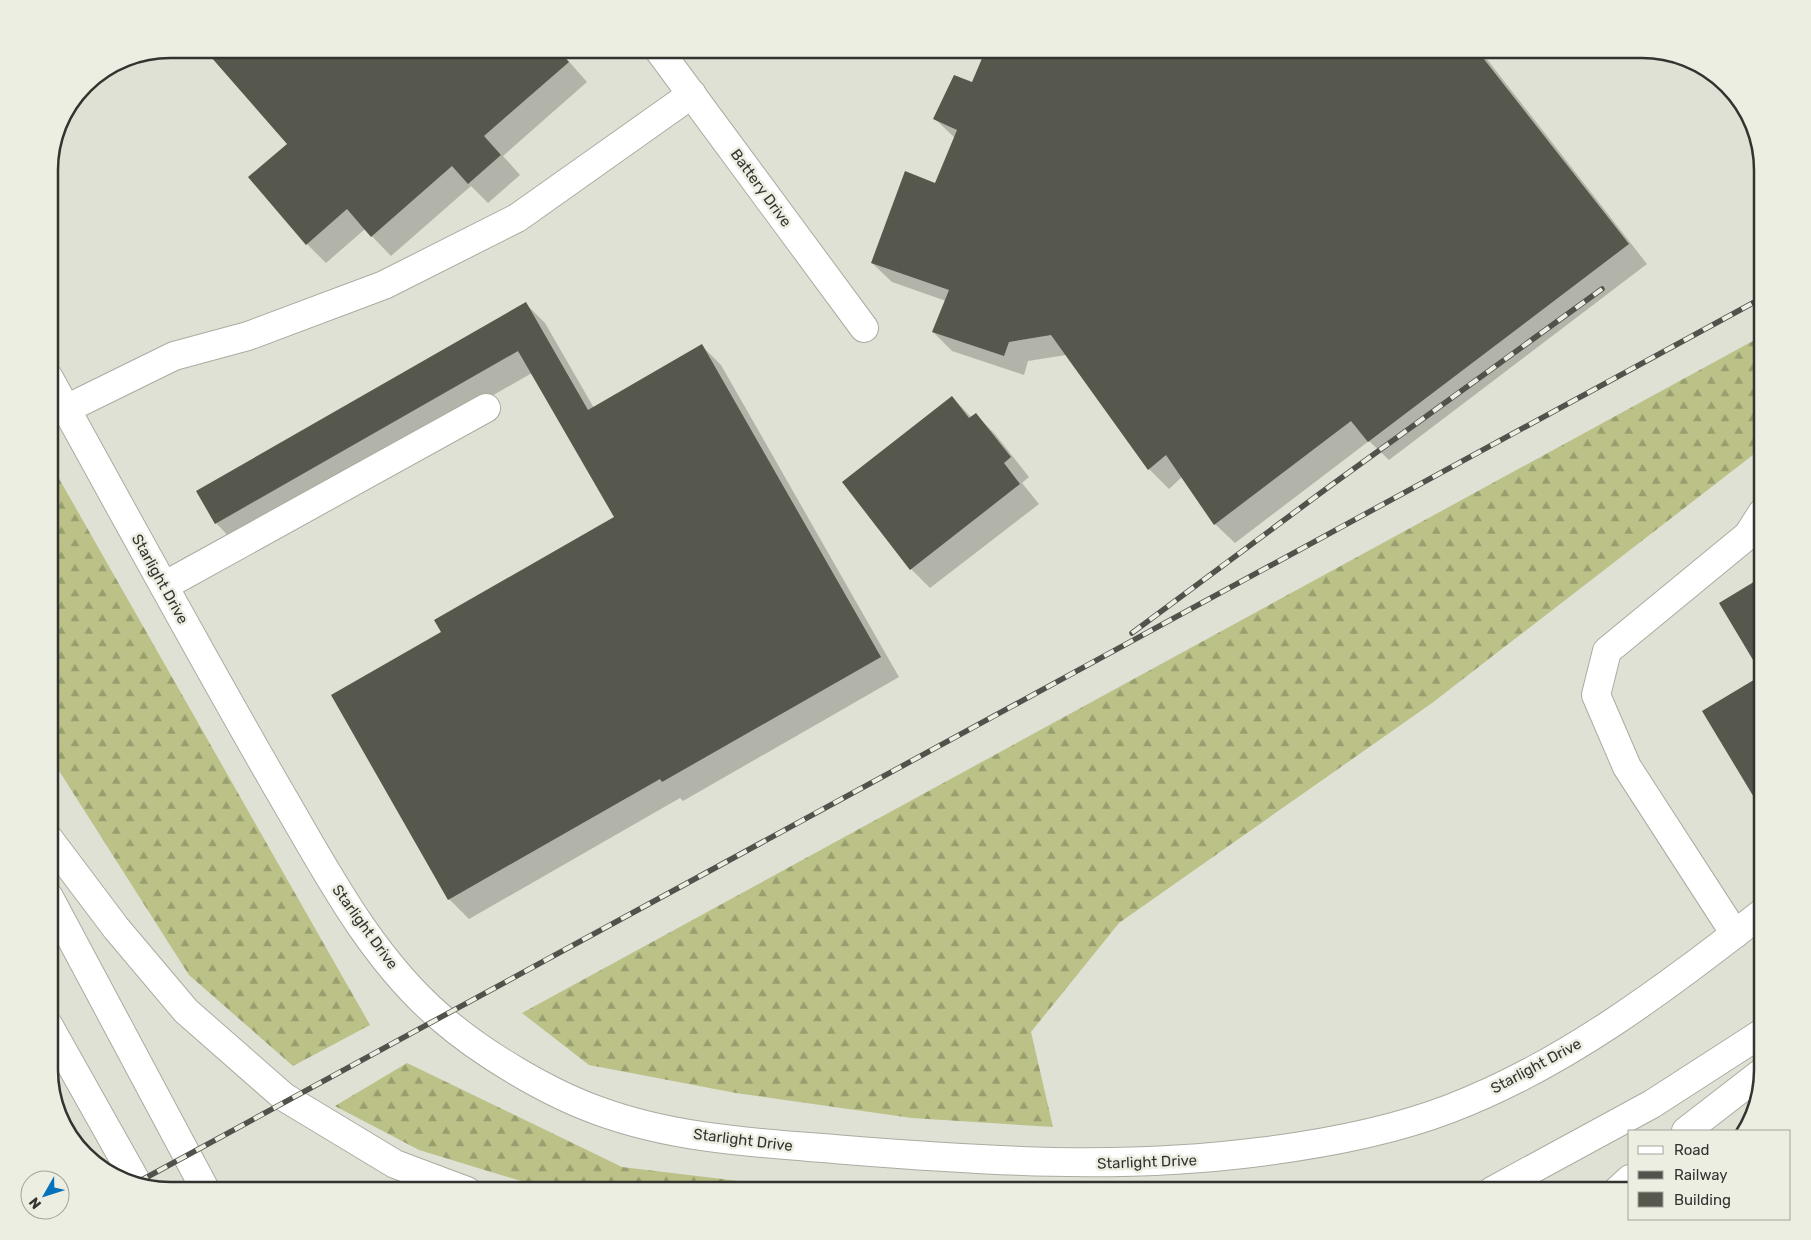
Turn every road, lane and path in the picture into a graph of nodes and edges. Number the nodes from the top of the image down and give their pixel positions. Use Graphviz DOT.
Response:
graph roads {
  1 [pos="665,58"];
  2 [pos="692,94"];
  3 [pos="864,328"];
  4 [pos="58,394"];
  5 [pos="486,408"];
  6 [pos="66,409"];
  7 [pos="1754,526"];
  8 [pos="164,586"];
  9 [pos="58,851"];
  10 [pos="58,914"];
  11 [pos="1754,919"];
  12 [pos="1735,934"];
  13 [pos="1754,1038"];
  14 [pos="58,1042"];
  15 [pos="1753,1079"];
  16 [pos="1687,1130"];
  17 [pos="134,1177"];
  18 [pos="201,1182"];
  19 [pos="443,1182"];
  20 [pos="1509,1182"];
  1 -- 2 [label="main road, Battery Drive"];
  2 -- 3 [label="main road, Battery Drive"];
  2 -- 6 [label="main road"];
  4 -- 6 [label="main road, Starlight Drive"];
  5 -- 8 [label="main road"];
  6 -- 8 [label="main road, Starlight Drive"];
  7 -- 12 [label="main road"];
  8 -- 12 [label="main road, Starlight Drive"];
  9 -- 19 [label="main road"];
  10 -- 18 [label="main road"];
  11 -- 12 [label="main road, Starlight Drive"];
  13 -- 20 [label="main road"];
  14 -- 17 [label="main road"];
  15 -- 16 [label="main road"];
}
